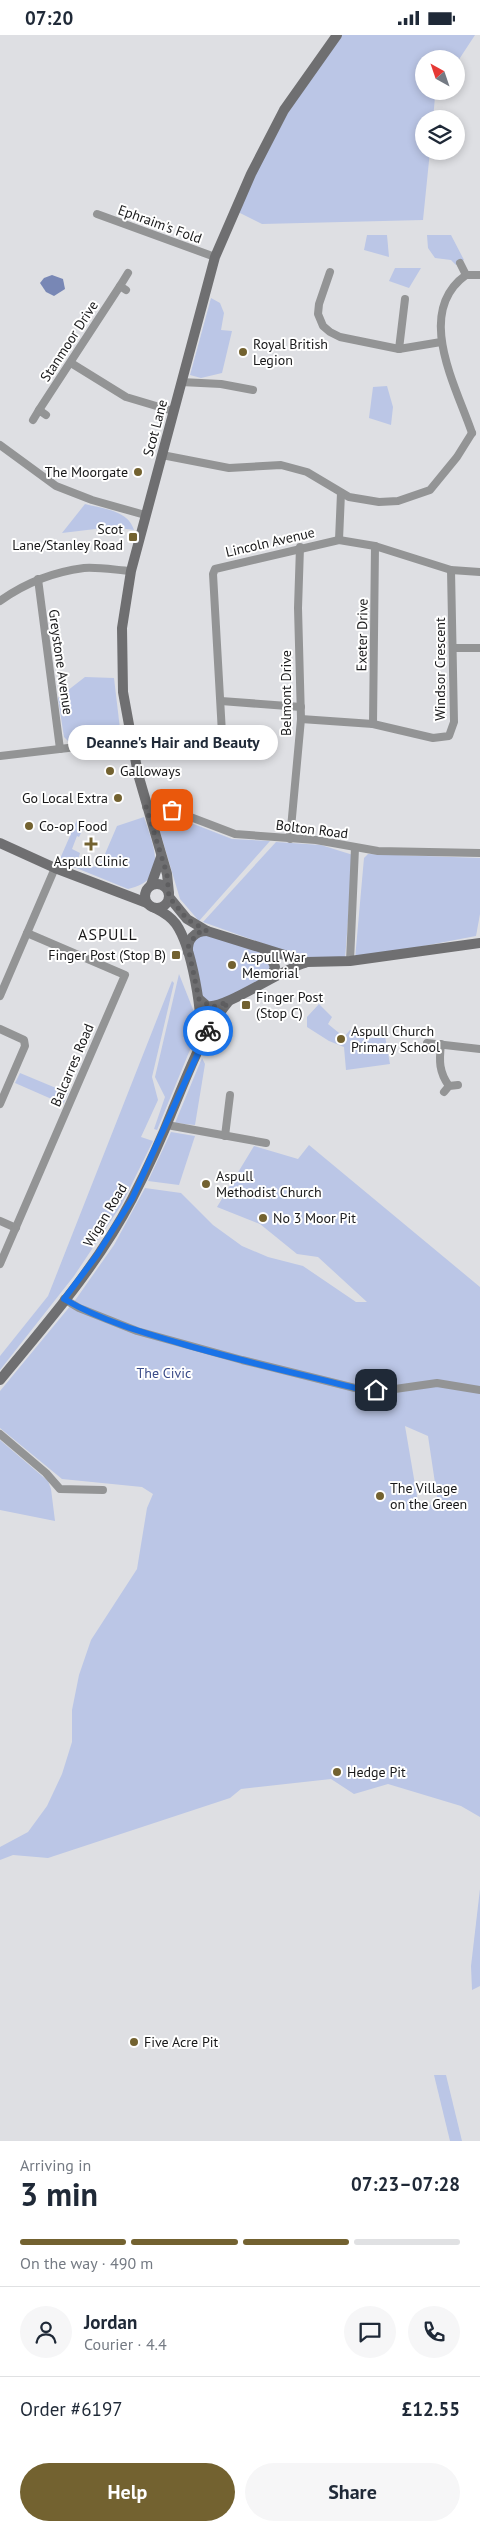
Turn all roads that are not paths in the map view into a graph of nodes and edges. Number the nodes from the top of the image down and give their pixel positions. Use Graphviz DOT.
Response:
graph roads {
  1 [pos="337,35"];
  2 [pos="97,214"];
  3 [pos="215,257"];
  4 [pos="460,263"];
  5 [pos="330,272"];
  6 [pos="128,273"];
  7 [pos="466,275"];
  8 [pos="480,275"];
  9 [pos="405,299"];
  10 [pos="441,342"];
  11 [pos="399,349"];
  12 [pos="71,363"];
  13 [pos="181,382"];
  14 [pos="253,390"];
  15 [pos="173,411"];
  16 [pos="33,420"];
  17 [pos="476,432"];
  18 [pos="0,445"];
  19 [pos="162,455"];
  20 [pos="341,493"];
  21 [pos="145,515"];
  22 [pos="339,540"];
  23 [pos="375,546"];
  24 [pos="300,547"];
  25 [pos="451,570"];
  26 [pos="131,571"];
  27 [pos="480,572"];
  28 [pos="38,579"];
  29 [pos="0,601"];
  30 [pos="454,648"];
  31 [pos="480,648"];
  32 [pos="221,701"];
  33 [pos="301,707"];
  34 [pos="301,719"];
  35 [pos="373,724"];
  36 [pos="130,737"];
  37 [pos="60,749"];
  38 [pos="223,751"];
  39 [pos="0,756"];
  40 [pos="146,807"];
  41 [pos="290,839"];
  42 [pos="0,843"];
  43 [pos="355,848"];
  44 [pos="480,853"];
  45 [pos="161,856"];
  46 [pos="55,867"];
  47 [pos="149,887"];
  48 [pos="123,894"];
  49 [pos="169,895"];
  50 [pos="151,905"];
  51 [pos="207,931"];
  52 [pos="27,933"];
  53 [pos="480,943"];
  54 [pos="265,951"];
  55 [pos="188,953"];
  56 [pos="350,961"];
  57 [pos="306,962"];
  58 [pos="271,977"];
  59 [pos="0,996"];
  60 [pos="199,999"];
  61 [pos="228,1002"];
  62 [pos="0,1029"];
  63 [pos="427,1043"];
  64 [pos="200,1044"];
  65 [pos="442,1044"];
  66 [pos="480,1049"];
  67 [pos="458,1085"];
  68 [pos="230,1095"];
  69 [pos="0,1104"];
  70 [pos="167,1125"];
  71 [pos="225,1136"];
  72 [pos="266,1143"];
  73 [pos="0,1221"];
  74 [pos="16,1228"];
  75 [pos="0,1264"];
  76 [pos="64,1299"];
  77 [pos="0,1380"];
  78 [pos="480,1390"];
  79 [pos="0,1434"];
  80 [pos="103,1490"];
  1 -- 3 [label="main road, Scot Lane"];
  2 -- 3 [label="street, Ephraim's Fold"];
  3 -- 13 [label="main road, Scot Lane"];
  4 -- 7 [label="street"];
  5 -- 11 [label="street"];
  6 -- 12 [label="street, Stanmoor Drive"];
  7 -- 8 [label="street"];
  7 -- 10 [label="street"];
  9 -- 11 [label="street"];
  10 -- 11 [label="street"];
  10 -- 17 [label="street"];
  12 -- 15 [label="street"];
  12 -- 16 [label="street, Stanmoor Drive"];
  13 -- 14 [label="street"];
  13 -- 15 [label="main road, Scot Lane"];
  15 -- 19 [label="main road, Scot Lane"];
  17 -- 20 [label="street"];
  18 -- 21 [label="street"];
  19 -- 20 [label="street"];
  19 -- 21 [label="main road, Scot Lane"];
  20 -- 22 [label="street"];
  21 -- 26 [label="main road, Scot Lane"];
  22 -- 23 [label="street, Lincoln Avenue"];
  22 -- 24 [label="street, Lincoln Avenue"];
  23 -- 25 [label="street, Lincoln Avenue"];
  23 -- 35 [label="street, Exeter Drive"];
  24 -- 32 [label="street, Lincoln Avenue"];
  24 -- 33 [label="street, Belmont Drive"];
  25 -- 27 [label="street, Lincoln Avenue"];
  25 -- 30 [label="street, Windsor Crescent"];
  26 -- 28 [label="street"];
  26 -- 36 [label="main road, Scot Lane"];
  28 -- 29 [label="street"];
  28 -- 37 [label="street, Greystone Avenue"];
  30 -- 31 [label="street"];
  30 -- 35 [label="street, Windsor Crescent"];
  32 -- 33 [label="street"];
  32 -- 38 [label="street, Lincoln Avenue"];
  33 -- 34 [label="street, Belmont Drive"];
  34 -- 35 [label="street, Windsor Crescent"];
  34 -- 41 [label="street, Belmont Drive"];
  36 -- 37 [label="street"];
  36 -- 40 [label="main road, Scot Lane"];
  37 -- 39 [label="street"];
  40 -- 41 [label="street, Bolton Road"];
  40 -- 45 [label="main road, Scot Lane"];
  41 -- 43 [label="street, Bolton Road"];
  42 -- 46 [label="main road, Wigan Road"];
  43 -- 44 [label="street, Bolton Road"];
  43 -- 56 [label="street"];
  45 -- 47 [label="main road"];
  45 -- 49 [label="main road, Scot Lane"];
  46 -- 48 [label="main road, Wigan Road"];
  46 -- 52 [label="street"];
  47 -- 48 [label="main road"];
  47 -- 49 [label="main road"];
  47 -- 50 [label="main road"];
  48 -- 50 [label="main road, Wigan Road"];
  49 -- 50 [label="main road"];
  49 -- 51 [label="main road"];
  50 -- 55 [label="main road, Wigan Road"];
  51 -- 54 [label="main road"];
  51 -- 55 [label="main road"];
  52 -- 59 [label="street"];
  52 -- 74 [label="street, Balcarres Road"];
  53 -- 56 [label="main road"];
  54 -- 57 [label="main road"];
  54 -- 58 [label="main road"];
  55 -- 60 [label="main road, Wigan Road"];
  56 -- 57 [label="main road"];
  57 -- 58 [label="main road"];
  58 -- 61 [label="main road"];
  60 -- 61 [label="main road"];
  60 -- 64 [label="main road, Wigan Road"];
  61 -- 64 [label="main road, Wigan Road"];
  62 -- 69 [label="street"];
  63 -- 65 [label="street"];
  64 -- 70 [label="main road, Wigan Road"];
  65 -- 66 [label="street"];
  65 -- 67 [label="street"];
  68 -- 71 [label="street"];
  70 -- 71 [label="street"];
  70 -- 76 [label="main road, Wigan Road"];
  71 -- 72 [label="street"];
  73 -- 74 [label="street"];
  74 -- 75 [label="street, Balcarres Road"];
  76 -- 77 [label="main road, Wigan Road"];
  76 -- 78 [label="street"];
  79 -- 80 [label="street"];
}
